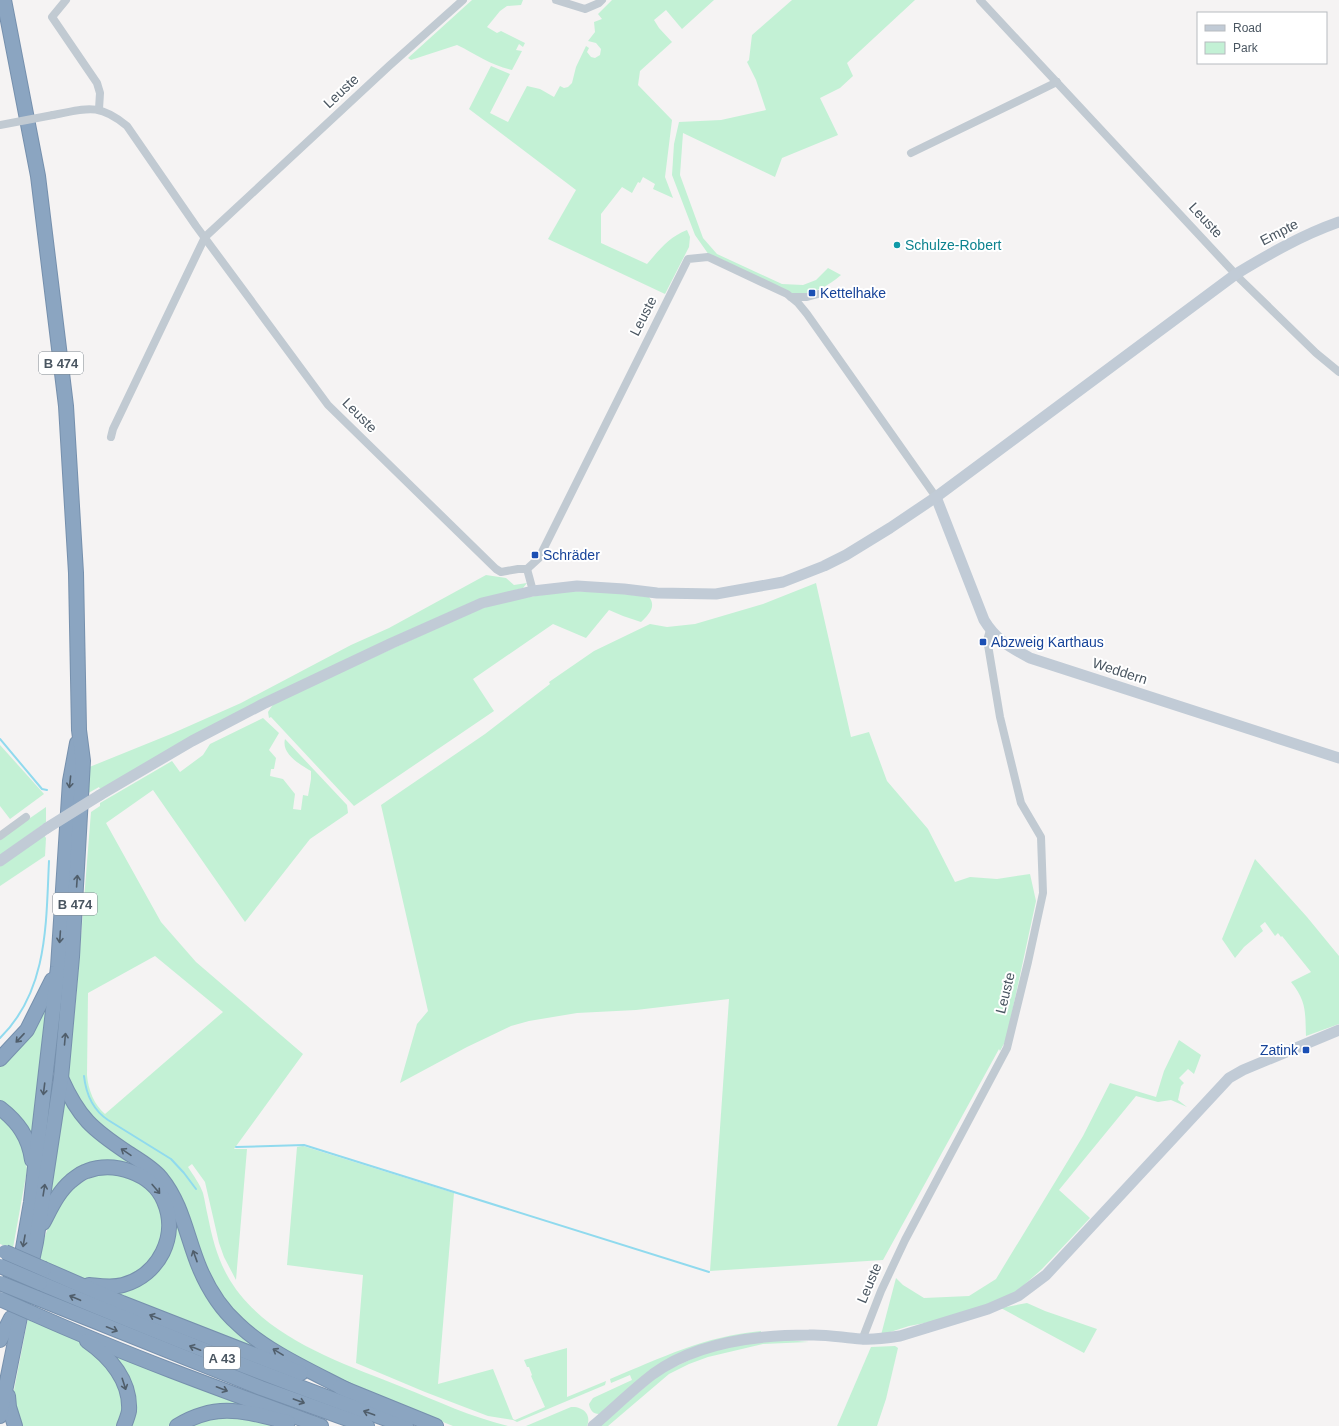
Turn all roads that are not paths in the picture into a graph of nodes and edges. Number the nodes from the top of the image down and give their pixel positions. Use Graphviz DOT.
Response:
graph roads {
  1 [pos="4,0"];
  2 [pos="66,0"];
  3 [pos="463,0"];
  4 [pos="556,0"];
  5 [pos="602,0"];
  6 [pos="980,0"];
  7 [pos="1057,82"];
  8 [pos="99,110"];
  9 [pos="0,125"];
  10 [pos="911,153"];
  11 [pos="1339,222"];
  12 [pos="205,237"];
  13 [pos="1236,274"];
  14 [pos="791,297"];
  15 [pos="807,314"];
  16 [pos="1339,372"];
  17 [pos="111,437"];
  18 [pos="936,497"];
  19 [pos="527,570"];
  20 [pos="533,591"];
  21 [pos="990,630"];
  22 [pos="79,730"];
  23 [pos="1339,758"];
  24 [pos="26,817"];
  25 [pos="0,836"];
  26 [pos="0,861"];
  27 [pos="58,967"];
  28 [pos="1339,1030"];
  29 [pos="0,1059"];
  30 [pos="61,1078"];
  31 [pos="0,1108"];
  32 [pos="31,1202"];
  33 [pos="36,1242"];
  34 [pos="2,1250"];
  35 [pos="0,1266"];
  36 [pos="62,1277"];
  37 [pos="0,1283"];
  38 [pos="0,1299"];
  39 [pos="11,1318"];
  40 [pos="68,1329"];
  41 [pos="0,1340"];
  42 [pos="862,1340"];
  43 [pos="4,1376"];
  44 [pos="349,1391"];
  45 [pos="0,1416"];
  46 [pos="15,1426"];
  47 [pos="124,1426"];
  48 [pos="177,1426"];
  49 [pos="304,1426"];
  50 [pos="321,1426"];
  51 [pos="367,1426"];
  52 [pos="406,1426"];
  53 [pos="436,1426"];
  54 [pos="593,1426"];
  1 -- 22 [label="highway, B 474"];
  2 -- 8 [label="street"];
  3 -- 12 [label="street, Leuste"];
  4 -- 5 [label="street"];
  6 -- 7 [label="street, Leuste"];
  7 -- 10 [label="street"];
  7 -- 13 [label="street, Leuste"];
  8 -- 9 [label="street, Leuste, bridge"];
  8 -- 12 [label="street, Leuste"];
  11 -- 13 [label="main road, Empte"];
  12 -- 17 [label="street, Leuste"];
  12 -- 19 [label="street, Leuste"];
  13 -- 16 [label="street, Leuste"];
  13 -- 18 [label="main road, Empte"];
  14 -- 15 [label="street, Leuste"];
  14 -- 15 [label="street, Leuste"];
  14 -- 19 [label="street, Leuste"];
  15 -- 18 [label="street, Leuste"];
  18 -- 20 [label="main road, Empte"];
  18 -- 21 [label="main road, Weddern"];
  19 -- 20 [label="street"];
  20 -- 26 [label="main road, Empte, bridge"];
  21 -- 23 [label="main road, Weddern"];
  21 -- 42 [label="street, Leuste"];
  22 -- 27 [label="highway, B 474, one-way"];
  30 -- 22 [label="highway, B 474, one-way"];
  24 -- 25 [label="street"];
  27 -- 29 [label="highway, one-way"];
  27 -- 32 [label="highway, B 474, one-way"];
  28 -- 42 [label="main road"];
  33 -- 30 [label="highway, B 474, one-way"];
  44 -- 30 [label="highway, one-way"];
  31 -- 32 [label="highway"];
  32 -- 39 [label="highway, B 474, one-way"];
  33 -- 36 [label="highway, one-way"];
  33 -- 43 [label="highway, B 474"];
  34 -- 36 [label="highway, bridge"];
  52 -- 35 [label="highway, A 43, one-way, bridge"];
  44 -- 36 [label="highway, one-way"];
  37 -- 51 [label="highway, A 43, one-way, bridge"];
  38 -- 40 [label="highway, bridge"];
  39 -- 41 [label="highway"];
  39 -- 43 [label="highway, B 474"];
  40 -- 47 [label="highway, one-way"];
  40 -- 50 [label="highway, one-way"];
  42 -- 54 [label="main road"];
  43 -- 45 [label="highway, B 474"];
  43 -- 46 [label="highway"];
  44 -- 53 [label="highway"];
  48 -- 49 [label="highway"];
}
